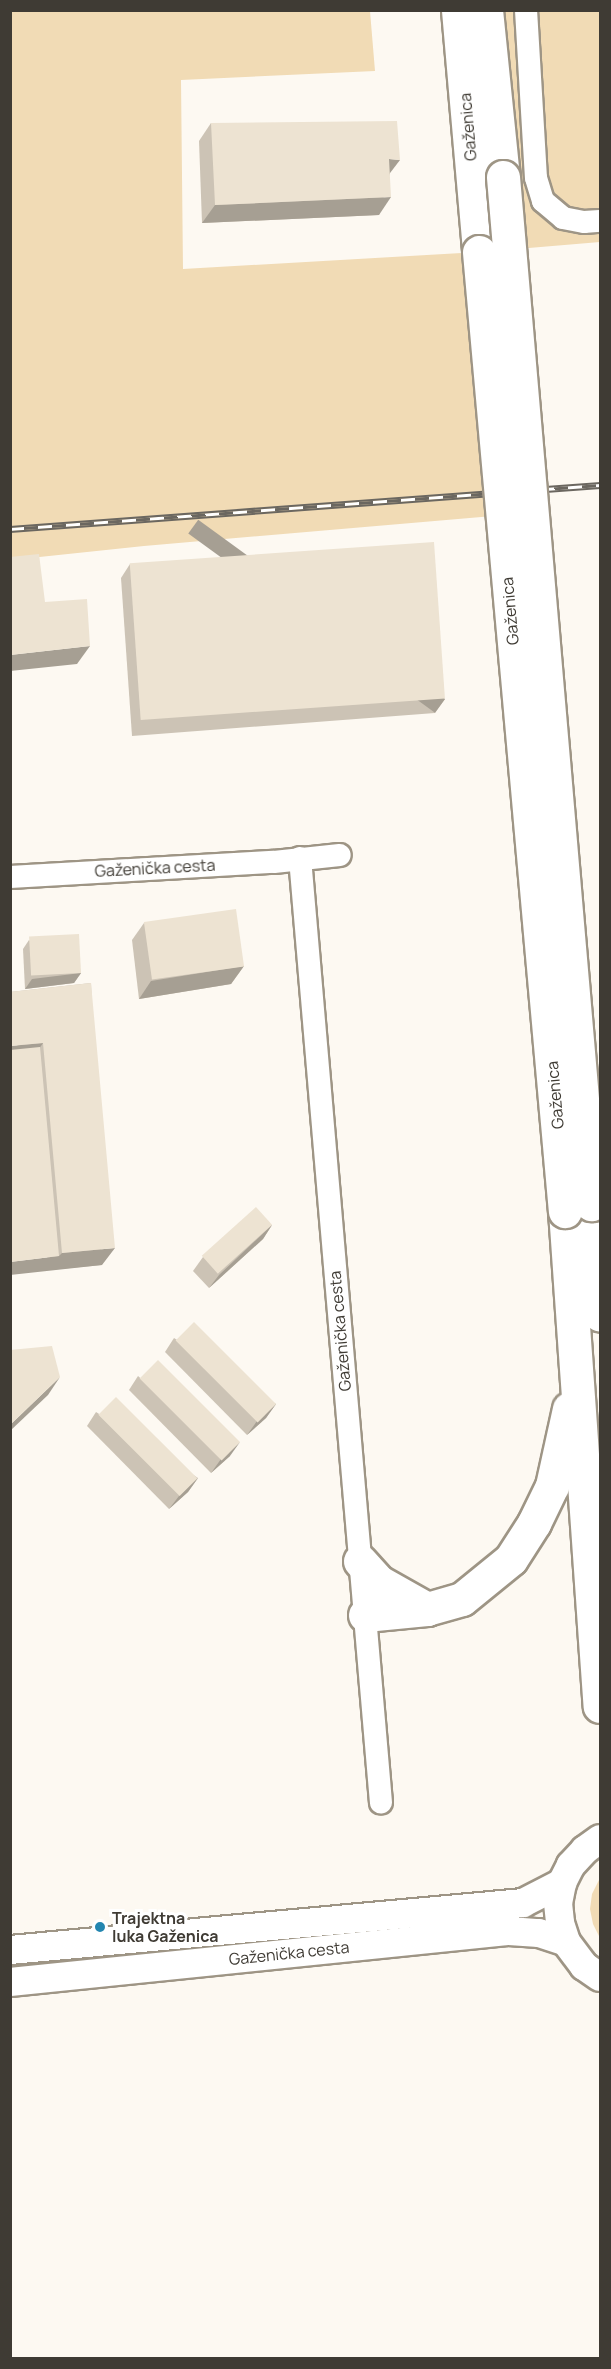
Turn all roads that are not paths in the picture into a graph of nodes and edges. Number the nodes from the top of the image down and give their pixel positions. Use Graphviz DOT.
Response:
graph roads {
  1 [pos="458,10"];
  2 [pos="486,10"];
  3 [pos="526,10"];
  4 [pos="600,221"];
  5 [pos="340,855"];
  6 [pos="300,858"];
  7 [pos="10,877"];
  8 [pos="578,1208"];
  9 [pos="600,1315"];
  10 [pos="577,1372"];
  11 [pos="360,1561"];
  12 [pos="427,1609"];
  13 [pos="365,1615"];
  14 [pos="600,1706"];
  15 [pos="381,1803"];
  16 [pos="600,1839"];
  17 [pos="562,1883"];
  18 [pos="566,1942"];
  19 [pos="10,1950"];
  20 [pos="600,1977"];
  21 [pos="10,1982"];
  1 -- 8 [label="highway, Gaženica, bridge"];
  2 -- 8 [label="highway, Gaženica, bridge"];
  3 -- 4 [label="street"];
  5 -- 6 [label="street, Gaženička cesta"];
  6 -- 7 [label="street, Gaženička cesta"];
  6 -- 11 [label="street, Gaženička cesta"];
  8 -- 9 [label="highway"];
  8 -- 10 [label="highway"];
  10 -- 12 [label="highway"];
  10 -- 14 [label="highway"];
  11 -- 12 [label="highway"];
  11 -- 13 [label="street, Gaženička cesta"];
  12 -- 13 [label="highway"];
  13 -- 15 [label="street, Gaženička cesta"];
  16 -- 17 [label="main road"];
  17 -- 18 [label="main road"];
  17 -- 19 [label="main road, Gaženička cesta"];
  18 -- 20 [label="main road"];
  18 -- 21 [label="main road, Gaženička cesta"];
}
